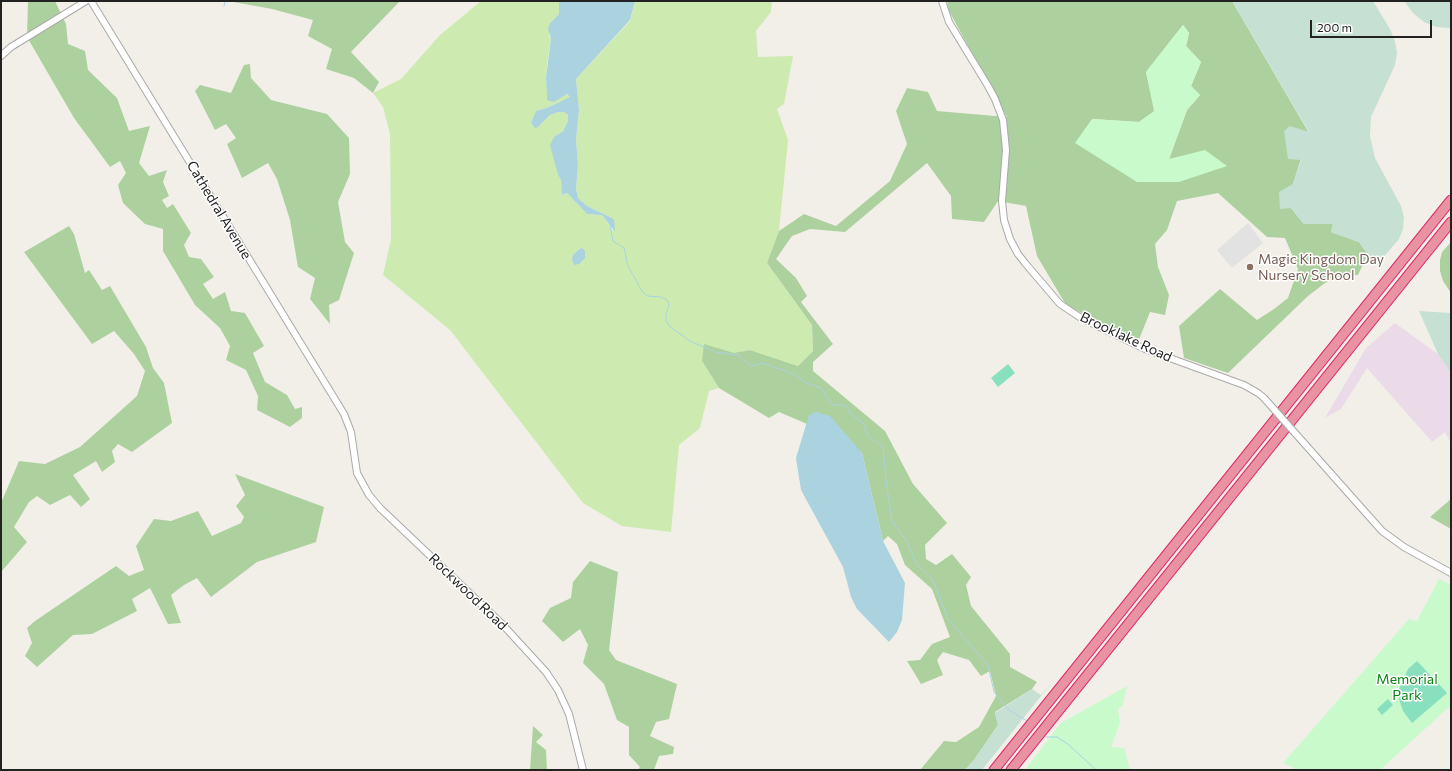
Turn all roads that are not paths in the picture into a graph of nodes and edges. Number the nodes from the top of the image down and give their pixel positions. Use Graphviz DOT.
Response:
graph roads {
  1 [pos="86,1"];
  2 [pos="91,1"];
  3 [pos="942,1"];
  4 [pos="1,56"];
  5 [pos="1451,200"];
  6 [pos="1451,222"];
  7 [pos="347,420"];
  8 [pos="1451,573"];
  9 [pos="583,770"];
  10 [pos="994,770"];
  11 [pos="1011,770"];
  1 -- 4 [label="street"];
  2 -- 7 [label="street, Cathedral Avenue"];
  3 -- 8 [label="street, Brooklake Road, bridge"];
  5 -- 10 [label="highway"];
  6 -- 11 [label="highway"];
  7 -- 9 [label="street, Rockwood Road"];
}
